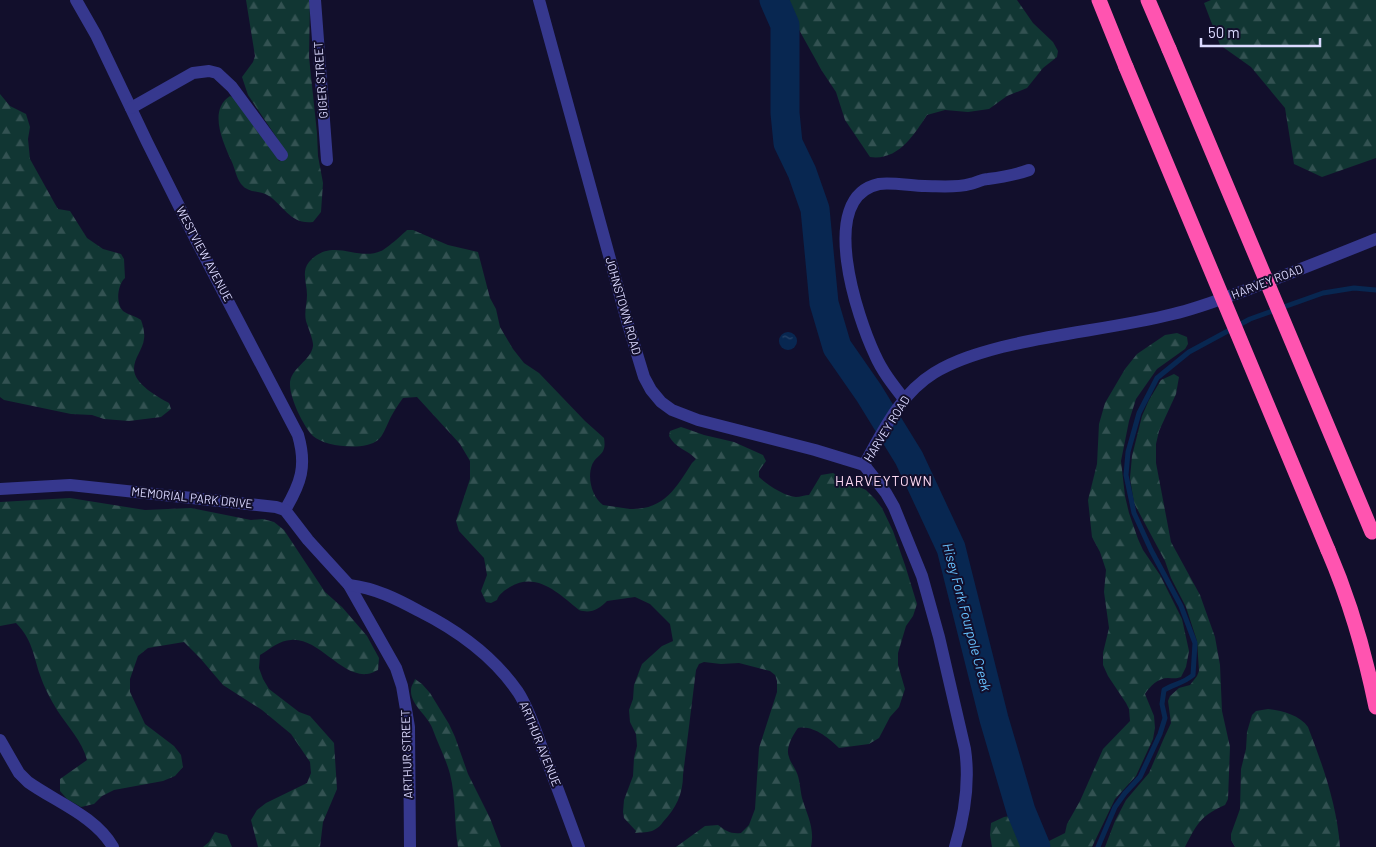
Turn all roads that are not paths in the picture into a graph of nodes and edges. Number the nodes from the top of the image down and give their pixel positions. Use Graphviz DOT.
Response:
graph roads {
  1 [pos="76,0"];
  2 [pos="315,0"];
  3 [pos="539,0"];
  4 [pos="1099,0"];
  5 [pos="1148,0"];
  6 [pos="131,108"];
  7 [pos="282,155"];
  8 [pos="327,160"];
  9 [pos="1029,170"];
  10 [pos="1376,239"];
  11 [pos="901,404"];
  12 [pos="864,465"];
  13 [pos="0,489"];
  14 [pos="285,510"];
  15 [pos="1374,536"];
  16 [pos="349,585"];
  17 [pos="1376,707"];
  18 [pos="0,740"];
  19 [pos="113,847"];
  20 [pos="410,847"];
  21 [pos="579,847"];
  22 [pos="955,847"];
  1 -- 6 [label="street, WESTVIEW AVENUE"];
  2 -- 8 [label="street, GIGER STREET"];
  3 -- 12 [label="street, JOHNSTOWN ROAD"];
  4 -- 17 [label="highway, bridge"];
  5 -- 15 [label="highway, bridge"];
  6 -- 7 [label="street"];
  6 -- 14 [label="street, WESTVIEW AVENUE"];
  9 -- 11 [label="street"];
  10 -- 11 [label="street, HARVEY ROAD"];
  11 -- 12 [label="street, HARVEY ROAD"];
  12 -- 22 [label="street, HARVEY ROAD"];
  13 -- 14 [label="street, MEMORIAL PARK DRIVE"];
  14 -- 16 [label="street"];
  16 -- 20 [label="street, ARTHUR STREET"];
  16 -- 21 [label="street, ARTHUR AVENUE"];
  18 -- 19 [label="street"];
}
